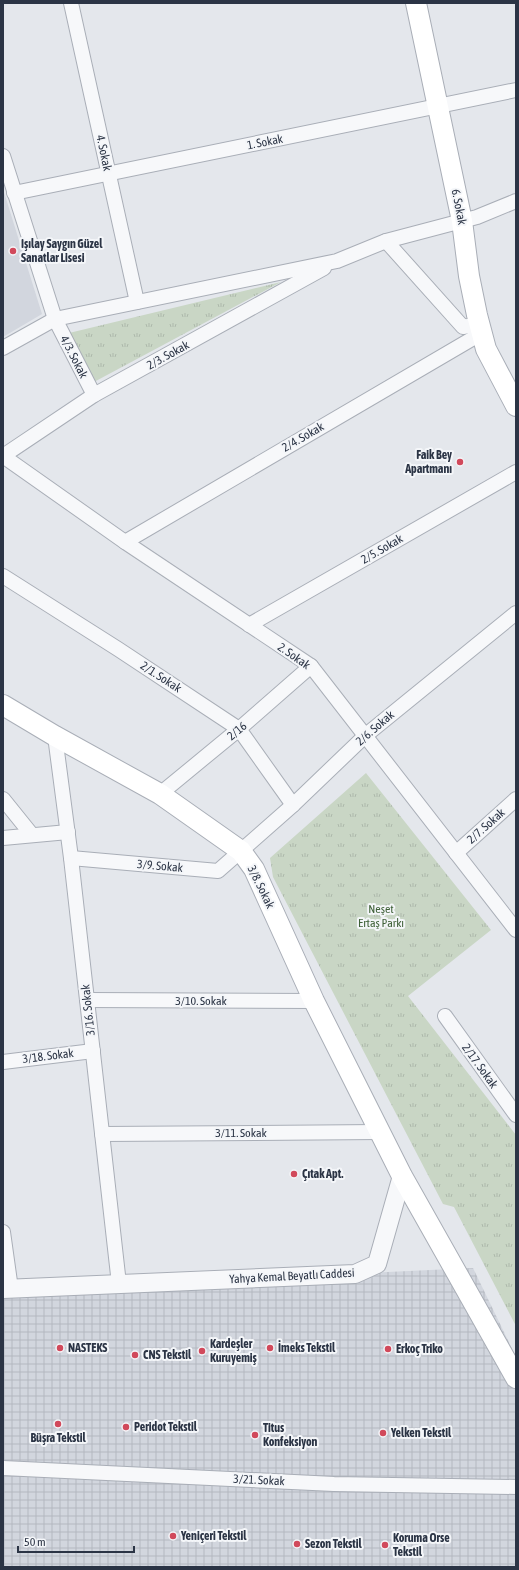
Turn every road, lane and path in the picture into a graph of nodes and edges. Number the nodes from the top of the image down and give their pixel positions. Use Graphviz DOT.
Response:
graph roads {
  1 [pos="71,3"];
  2 [pos="416,3"];
  3 [pos="516,90"];
  4 [pos="438,107"];
  5 [pos="3,156"];
  6 [pos="109,173"];
  7 [pos="14,193"];
  8 [pos="516,201"];
  9 [pos="462,221"];
  10 [pos="386,241"];
  11 [pos="337,261"];
  12 [pos="137,302"];
  13 [pos="55,319"];
  14 [pos="480,328"];
  15 [pos="3,348"];
  16 [pos="94,395"];
  17 [pos="516,406"];
  18 [pos="3,456"];
  19 [pos="516,472"];
  20 [pos="124,542"];
  21 [pos="3,576"];
  22 [pos="516,613"];
  23 [pos="249,626"];
  24 [pos="311,666"];
  25 [pos="3,705"];
  26 [pos="239,729"];
  27 [pos="366,735"];
  28 [pos="55,736"];
  29 [pos="160,794"];
  30 [pos="3,798"];
  31 [pos="516,799"];
  32 [pos="293,805"];
  33 [pos="68,832"];
  34 [pos="32,835"];
  35 [pos="3,838"];
  36 [pos="241,851"];
  37 [pos="456,853"];
  38 [pos="71,858"];
  39 [pos="516,930"];
  40 [pos="87,1000"];
  41 [pos="314,1001"];
  42 [pos="445,1016"];
  43 [pos="93,1051"];
  44 [pos="3,1062"];
  45 [pos="516,1115"];
  46 [pos="380,1132"];
  47 [pos="102,1134"];
  48 [pos="402,1176"];
  49 [pos="3,1232"];
  50 [pos="119,1284"];
  51 [pos="7,1289"];
  52 [pos="516,1378"];
  53 [pos="3,1468"];
  54 [pos="516,1487"];
  1 -- 6 [label="street, 4. Sokak"];
  2 -- 4 [label="main road, 6. Sokak"];
  3 -- 4 [label="street, 1. Sokak"];
  4 -- 6 [label="street, 1. Sokak"];
  4 -- 9 [label="main road, 6. Sokak"];
  5 -- 7 [label="street"];
  6 -- 7 [label="street, 1. Sokak"];
  6 -- 12 [label="street, 4. Sokak"];
  7 -- 13 [label="street, 4/3. Sokak"];
  8 -- 9 [label="street, 2/3. Sokak"];
  9 -- 10 [label="street, 2/3. Sokak"];
  9 -- 14 [label="main road, 6. Sokak"];
  10 -- 11 [label="street, 2/3. Sokak"];
  10 -- 14 [label="street"];
  11 -- 12 [label="street, 2/3. Sokak"];
  11 -- 16 [label="street, 2/3. Sokak"];
  12 -- 13 [label="street, 2/3. Sokak"];
  13 -- 15 [label="street, 2/3. Sokak"];
  13 -- 16 [label="street, 4/3. Sokak"];
  14 -- 17 [label="main road, 6. Sokak"];
  14 -- 20 [label="street, 2/4. Sokak"];
  16 -- 18 [label="street, 2/3. Sokak"];
  18 -- 20 [label="street, 2. Sokak"];
  19 -- 23 [label="street, 2/5. Sokak"];
  20 -- 23 [label="street, 2. Sokak"];
  21 -- 26 [label="street, 2/1. Sokak"];
  22 -- 27 [label="street, 2/6. Sokak"];
  23 -- 24 [label="street, 2. Sokak"];
  24 -- 26 [label="street, 2/16"];
  24 -- 27 [label="street, 2. Sokak"];
  25 -- 28 [label="main road, 3/8. Sokak"];
  26 -- 29 [label="street, 2/16"];
  26 -- 32 [label="street, 2/1. Sokak"];
  27 -- 32 [label="street, 2/6. Sokak"];
  27 -- 37 [label="street, 2. Sokak"];
  28 -- 29 [label="main road, 3/8. Sokak"];
  28 -- 33 [label="street, 3/16. Sokak"];
  29 -- 36 [label="main road, 3/8. Sokak"];
  30 -- 34 [label="street"];
  31 -- 37 [label="street, 2/7. Sokak"];
  32 -- 36 [label="street, 2/6. Sokak"];
  33 -- 34 [label="street"];
  33 -- 38 [label="street, 3/16. Sokak"];
  34 -- 35 [label="street"];
  36 -- 38 [label="street, 3/9. Sokak"];
  36 -- 41 [label="main road, 3/8. Sokak"];
  37 -- 39 [label="street, 2. Sokak"];
  38 -- 40 [label="street, 3/16. Sokak"];
  40 -- 41 [label="street, 3/10. Sokak"];
  40 -- 43 [label="street, 3/16. Sokak"];
  41 -- 46 [label="main road, 3/8. Sokak"];
  42 -- 45 [label="street, 2/17. Sokak"];
  43 -- 44 [label="street, 3/18. Sokak"];
  43 -- 47 [label="street, 3/16. Sokak"];
  46 -- 47 [label="street, 3/11. Sokak"];
  46 -- 48 [label="main road, 3/8. Sokak"];
  47 -- 50 [label="street, 3/16. Sokak"];
  48 -- 50 [label="street, Yahya Kemal Beyatlı Caddesi"];
  48 -- 52 [label="main road"];
  49 -- 51 [label="street"];
  50 -- 51 [label="street, Yahya Kemal Beyatlı Caddesi"];
  53 -- 54 [label="street, 3/21. Sokak"];
}
